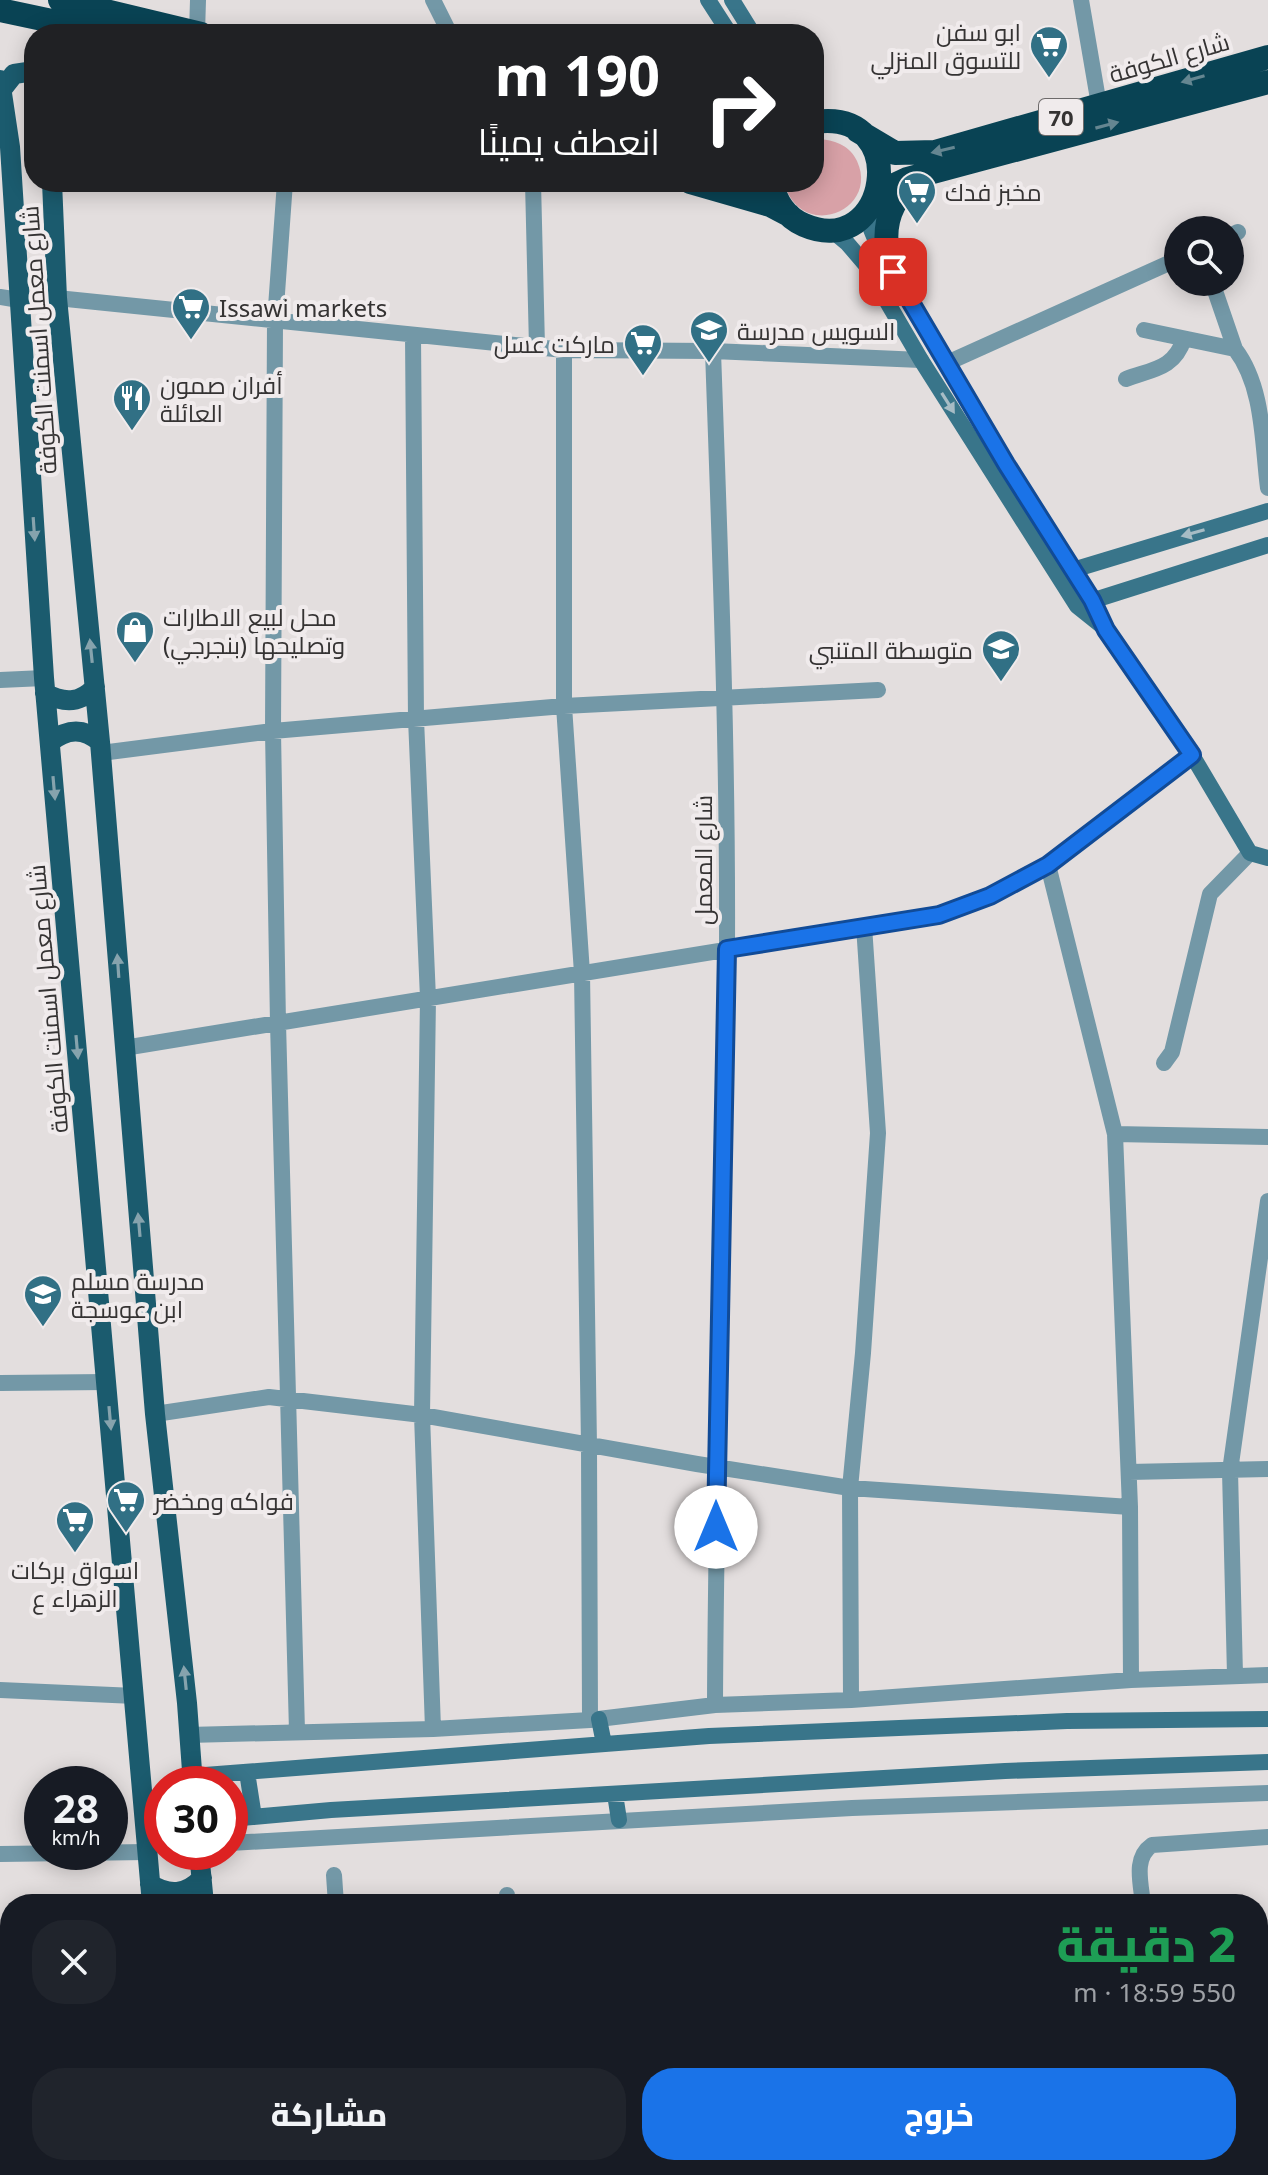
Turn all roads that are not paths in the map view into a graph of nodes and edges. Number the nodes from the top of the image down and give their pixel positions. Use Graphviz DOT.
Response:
graph roads {
  1 [pos="60,0"];
  2 [pos="198,0"];
  3 [pos="433,0"];
  4 [pos="708,0"];
  5 [pos="732,0"];
  6 [pos="1081,0"];
  7 [pos="0,10"];
  8 [pos="64,24"];
  9 [pos="158,24"];
  10 [pos="199,24"];
  11 [pos="445,24"];
  12 [pos="724,24"];
  13 [pos="747,24"];
  14 [pos="1268,57"];
  15 [pos="24,72"];
  16 [pos="1268,82"];
  17 [pos="2,84"];
  18 [pos="1099,105"];
  19 [pos="837,125"];
  20 [pos="929,173"];
  21 [pos="52,192"];
  22 [pos="284,192"];
  23 [pos="533,192"];
  24 [pos="725,192"];
  25 [pos="775,192"];
  26 [pos="873,203"];
  27 [pos="789,215"];
  28 [pos="823,230"];
  29 [pos="1164,265"];
  30 [pos="893,272"];
  31 [pos="1217,296"];
  32 [pos="10,298"];
  33 [pos="57,298"];
  34 [pos="275,321"];
  35 [pos="1144,330"];
  36 [pos="413,335"];
  37 [pos="1184,339"];
  38 [pos="537,347"];
  39 [pos="1235,349"];
  40 [pos="564,350"];
  41 [pos="713,351"];
  42 [pos="921,360"];
  43 [pos="947,363"];
  44 [pos="1126,379"];
  45 [pos="1268,488"];
  46 [pos="1268,511"];
  47 [pos="1268,545"];
  48 [pos="1065,573"];
  49 [pos="1084,603"];
  50 [pos="0,680"];
  51 [pos="44,686"];
  52 [pos="95,687"];
  53 [pos="878,690"];
  54 [pos="725,698"];
  55 [pos="564,706"];
  56 [pos="416,719"];
  57 [pos="273,731"];
  58 [pos="50,742"];
  59 [pos="101,748"];
  60 [pos="1192,755"];
  61 [pos="1250,853"];
  62 [pos="1268,858"];
  63 [pos="1048,865"];
  64 [pos="864,926"];
  65 [pos="727,949"];
  66 [pos="582,973"];
  67 [pos="428,998"];
  68 [pos="278,1023"];
  69 [pos="124,1048"];
  70 [pos="1164,1063"];
  71 [pos="1115,1134"];
  72 [pos="1268,1137"];
  73 [pos="1268,1201"];
  74 [pos="107,1382"];
  75 [pos="0,1383"];
  76 [pos="287,1399"];
  77 [pos="155,1414"];
  78 [pos="422,1415"];
  79 [pos="589,1446"];
  80 [pos="716,1467"];
  81 [pos="1268,1469"];
  82 [pos="1230,1471"];
  83 [pos="1129,1472"];
  84 [pos="850,1488"];
  85 [pos="1130,1507"];
  86 [pos="1235,1675"];
  87 [pos="1268,1675"];
  88 [pos="1131,1680"];
  89 [pos="0,1690"];
  90 [pos="135,1696"];
  91 [pos="851,1700"];
  92 [pos="715,1705"];
  93 [pos="1268,1719"];
  94 [pos="595,1720"];
  95 [pos="433,1729"];
  96 [pos="297,1731"];
  97 [pos="188,1735"];
  98 [pos="604,1744"];
  99 [pos="1268,1762"];
  100 [pos="191,1766"];
  101 [pos="248,1772"];
  102 [pos="248,1778"];
  103 [pos="1268,1793"];
  104 [pos="615,1794"];
  105 [pos="144,1813"];
  106 [pos="254,1817"];
  107 [pos="248,1818"];
  108 [pos="619,1820"];
  109 [pos="1268,1837"];
  110 [pos="248,1842"];
  111 [pos="144,1852"];
  112 [pos="0,1854"];
  113 [pos="149,1870"];
  114 [pos="201,1870"];
  115 [pos="334,1875"];
  116 [pos="202,1878"];
  117 [pos="151,1894"];
  118 [pos="203,1894"];
  119 [pos="335,1894"];
  120 [pos="1142,1894"];
  1 -- 9 [label="highway"];
  2 -- 10 [label="street"];
  3 -- 11 [label="street"];
  4 -- 12 [label="street"];
  5 -- 13 [label="street"];
  6 -- 18 [label="street"];
  7 -- 8 [label="highway"];
  14 -- 18 [label="highway, شارع الكوفة / 70, one-way"];
  15 -- 17 [label="main road"];
  20 -- 16 [label="highway, شارع الكوفة / 70, one-way"];
  17 -- 32 [label="main road, شارع معمل اسمنت الكوفة"];
  18 -- 19 [label="highway, شارع الكوفة / 70, one-way"];
  19 -- 26 [label="highway"];
  20 -- 26 [label="highway, شارع الكوفة / 70"];
  20 -- 30 [label="highway"];
  21 -- 33 [label="main road, شارع معمل اسمنت الكوفة"];
  22 -- 34 [label="street"];
  23 -- 38 [label="street"];
  24 -- 27 [label="highway"];
  25 -- 27 [label="highway"];
  26 -- 28 [label="highway, 70"];
  26 -- 30 [label="street"];
  27 -- 28 [label="highway"];
  28 -- 42 [label="street"];
  29 -- 43 [label="street"];
  30 -- 43 [label="street"];
  31 -- 39 [label="street"];
  32 -- 51 [label="main road, شارع معمل اسمنت الكوفة, one-way"];
  33 -- 34 [label="street"];
  52 -- 33 [label="main road, شارع معمل اسمنت الكوفة, one-way"];
  34 -- 36 [label="street"];
  34 -- 57 [label="street"];
  35 -- 37 [label="street"];
  36 -- 38 [label="street"];
  36 -- 56 [label="street"];
  37 -- 39 [label="street"];
  37 -- 44 [label="street"];
  38 -- 40 [label="street"];
  39 -- 45 [label="street"];
  40 -- 41 [label="street"];
  40 -- 55 [label="street"];
  41 -- 42 [label="street"];
  41 -- 54 [label="street, شارع المعمل"];
  42 -- 48 [label="street, one-way"];
  43 -- 48 [label="street"];
  46 -- 48 [label="street, one-way"];
  47 -- 49 [label="street"];
  48 -- 49 [label="street"];
  49 -- 60 [label="street"];
  50 -- 51 [label="street"];
  51 -- 52 [label="main road"];
  51 -- 58 [label="main road, شارع معمل اسمنت الكوفة"];
  52 -- 59 [label="main road, شارع معمل اسمنت الكوفة"];
  53 -- 54 [label="street"];
  54 -- 55 [label="street"];
  54 -- 65 [label="street, شارع المعمل"];
  55 -- 56 [label="street"];
  55 -- 66 [label="street"];
  56 -- 57 [label="street"];
  56 -- 67 [label="street"];
  57 -- 59 [label="street"];
  57 -- 68 [label="street"];
  58 -- 59 [label="main road"];
  58 -- 74 [label="main road, شارع معمل اسمنت الكوفة, one-way"];
  69 -- 59 [label="main road, شارع معمل اسمنت الكوفة, one-way"];
  60 -- 61 [label="street"];
  60 -- 63 [label="street"];
  61 -- 62 [label="street"];
  61 -- 70 [label="street"];
  63 -- 64 [label="street"];
  63 -- 71 [label="street"];
  64 -- 65 [label="street"];
  64 -- 84 [label="street"];
  65 -- 66 [label="street"];
  65 -- 80 [label="street, شارع المعمل"];
  66 -- 67 [label="street"];
  66 -- 79 [label="street"];
  67 -- 68 [label="street"];
  67 -- 78 [label="street"];
  68 -- 69 [label="street"];
  68 -- 76 [label="street"];
  77 -- 69 [label="main road, شارع معمل اسمنت الكوفة, one-way"];
  71 -- 72 [label="street"];
  71 -- 83 [label="street"];
  73 -- 82 [label="street"];
  74 -- 75 [label="street"];
  74 -- 90 [label="main road, شارع معمل اسمنت الكوفة, one-way"];
  76 -- 77 [label="street"];
  76 -- 78 [label="street"];
  76 -- 96 [label="street"];
  97 -- 77 [label="main road, شارع معمل اسمنت الكوفة, one-way"];
  78 -- 79 [label="street"];
  78 -- 95 [label="street"];
  79 -- 80 [label="street"];
  79 -- 94 [label="street"];
  80 -- 84 [label="street"];
  80 -- 92 [label="street, شارع المعمل"];
  81 -- 82 [label="street"];
  82 -- 83 [label="street"];
  82 -- 86 [label="street"];
  83 -- 85 [label="street"];
  84 -- 85 [label="street"];
  84 -- 91 [label="street"];
  85 -- 88 [label="street"];
  86 -- 87 [label="street"];
  86 -- 88 [label="street"];
  88 -- 91 [label="street"];
  89 -- 90 [label="street"];
  90 -- 105 [label="main road, شارع معمل اسمنت الكوفة"];
  91 -- 92 [label="street"];
  92 -- 94 [label="street"];
  93 -- 98 [label="street"];
  94 -- 95 [label="street"];
  94 -- 98 [label="street"];
  95 -- 96 [label="street"];
  96 -- 97 [label="street"];
  97 -- 100 [label="main road, شارع معمل اسمنت الكوفة"];
  98 -- 101 [label="street"];
  99 -- 104 [label="street"];
  102 -- 106 [label="street"];
  103 -- 108 [label="street"];
  104 -- 106 [label="street"];
  104 -- 108 [label="street"];
  106 -- 107 [label="street"];
  108 -- 110 [label="street"];
  109 -- 120 [label="street"];
  111 -- 112 [label="street"];
  113 -- 117 [label="main road, شارع معمل اسمنت الكوفة"];
  114 -- 116 [label="main road"];
  115 -- 119 [label="street"];
  116 -- 117 [label="main road"];
  116 -- 118 [label="main road"];
}
